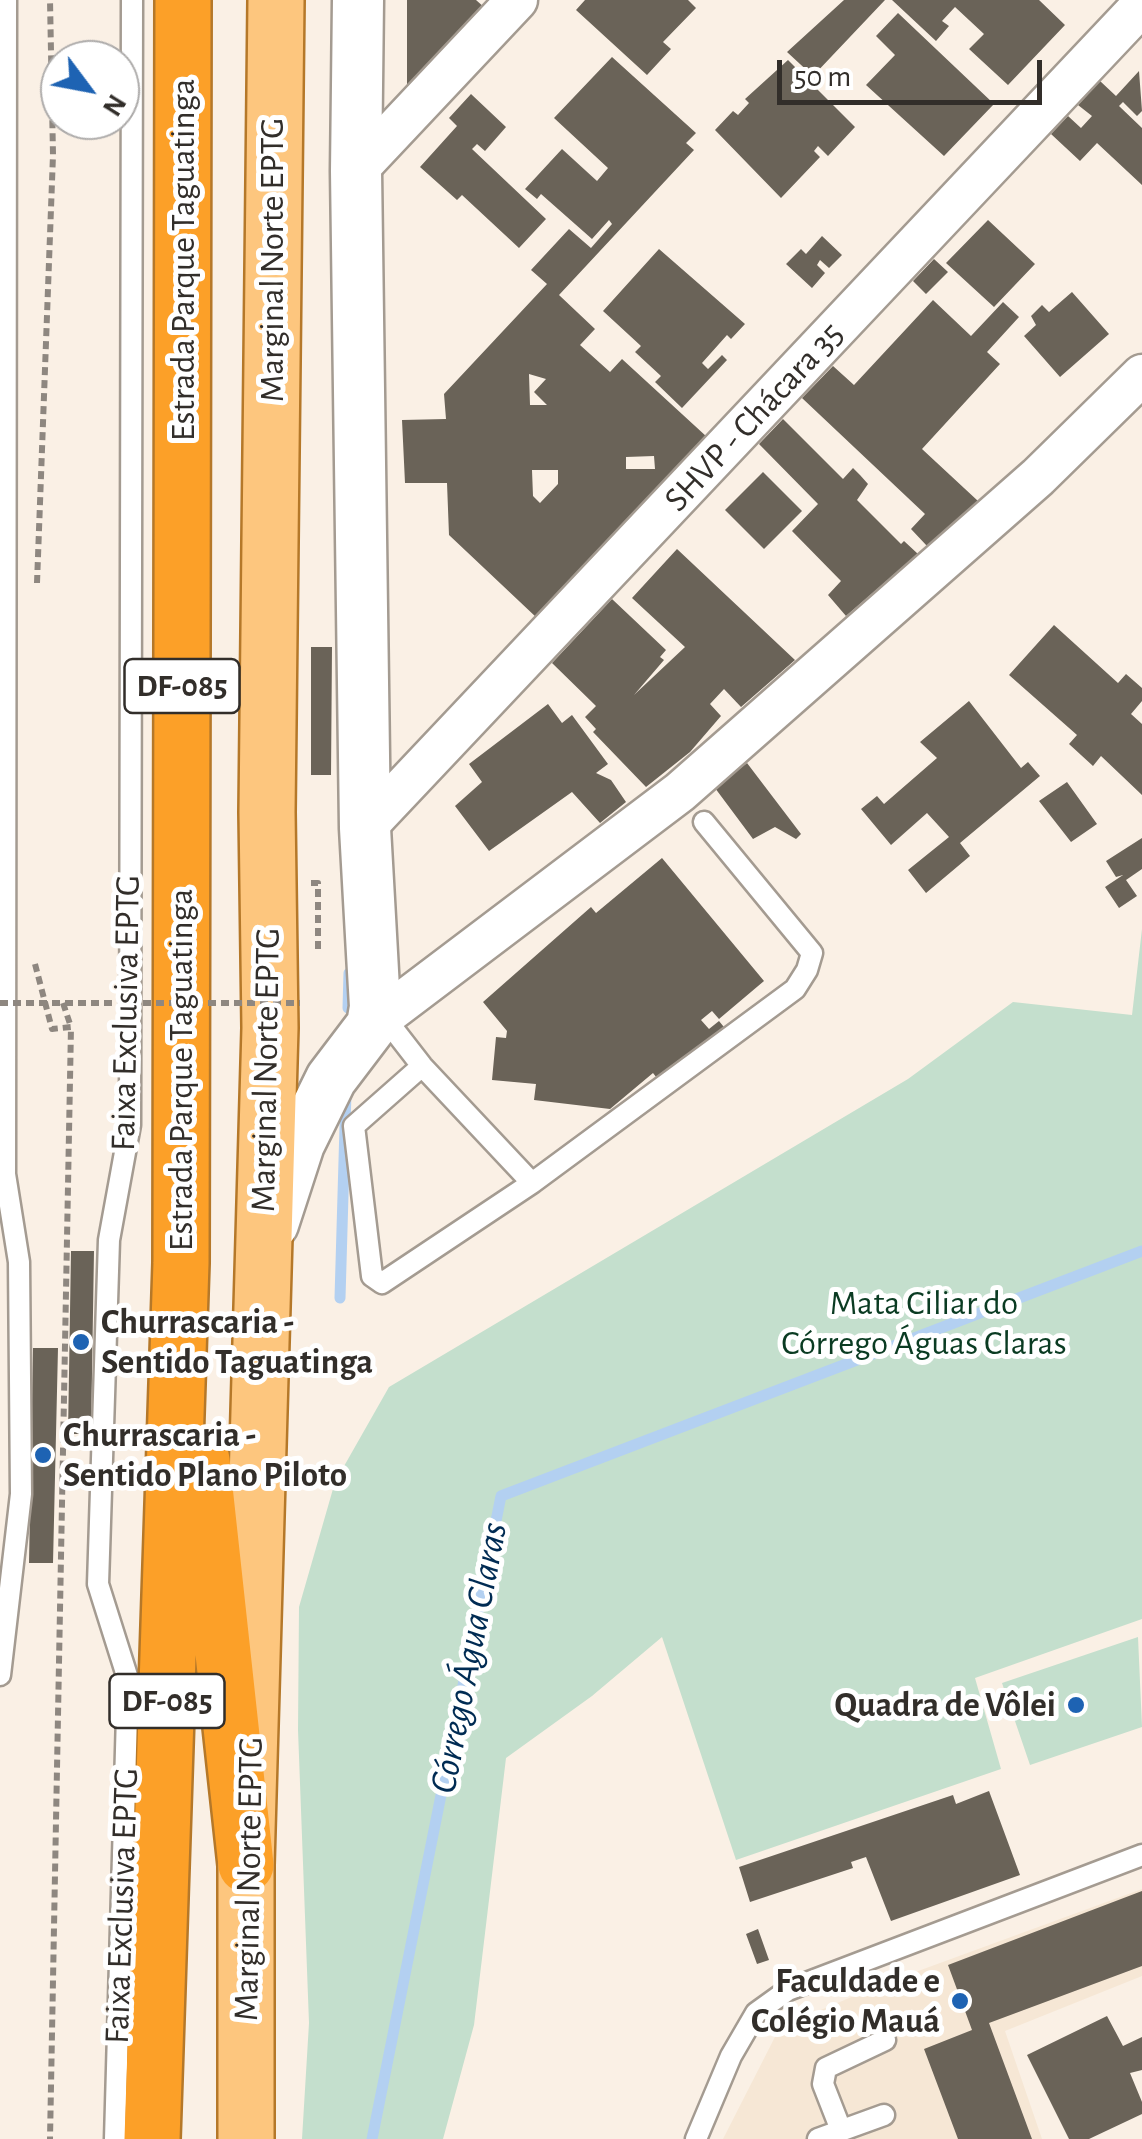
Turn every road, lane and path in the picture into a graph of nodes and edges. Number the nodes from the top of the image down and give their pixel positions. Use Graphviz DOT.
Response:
graph roads {
  1 [pos="6,0"];
  2 [pos="50,0"];
  3 [pos="132,0"];
  4 [pos="184,0"];
  5 [pos="276,0"];
  6 [pos="358,0"];
  7 [pos="518,0"];
  8 [pos="1142,5"];
  9 [pos="356,171"];
  10 [pos="1142,375"];
  11 [pos="36,585"];
  12 [pos="704,822"];
  13 [pos="365,828"];
  14 [pos="33,955"];
  15 [pos="0,1003"];
  16 [pos="64,1003"];
  17 [pos="300,1003"];
  18 [pos="378,1021"];
  19 [pos="70,1027"];
  20 [pos="422,1066"];
  21 [pos="532,1183"];
  22 [pos="262,1257"];
  23 [pos="181,1263"];
  24 [pos="0,1675"];
  25 [pos="1142,1855"];
  26 [pos="246,1865"];
  27 [pos="885,2040"];
  28 [pos="884,2115"];
  29 [pos="841,2130"];
  30 [pos="50,2139"];
  31 [pos="115,2139"];
  32 [pos="152,2139"];
  33 [pos="246,2139"];
  34 [pos="696,2139"];
  35 [pos="818,2139"];
  1 -- 24 [label="lane"];
  2 -- 11 [label="path"];
  3 -- 31 [label="lane, Faixa Exclusiva EPTG"];
  4 -- 23 [label="highway, Estrada Parque Taguatinga / DF-085"];
  5 -- 22 [label="main road, Marginal Norte EPTG"];
  6 -- 9 [label="street"];
  7 -- 9 [label="street"];
  8 -- 13 [label="street, SHVP - Chácara 35"];
  9 -- 13 [label="street"];
  10 -- 18 [label="street"];
  12 -- 21 [label="lane"];
  13 -- 18 [label="street"];
  14 -- 19 [label="path"];
  15 -- 16 [label="path, bridge"];
  16 -- 17 [label="path, bridge"];
  16 -- 19 [label="path, bridge"];
  18 -- 20 [label="lane"];
  18 -- 22 [label="street"];
  19 -- 30 [label="path"];
  20 -- 21 [label="lane"];
  20 -- 21 [label="lane"];
  22 -- 26 [label="main road, Marginal Norte EPTG"];
  23 -- 26 [label="highway"];
  23 -- 32 [label="highway, Estrada Parque Taguatinga / DF-085"];
  25 -- 34 [label="lane"];
  26 -- 33 [label="main road, Marginal Norte EPTG"];
  27 -- 29 [label="lane"];
  28 -- 29 [label="lane"];
  29 -- 35 [label="lane"];
}
